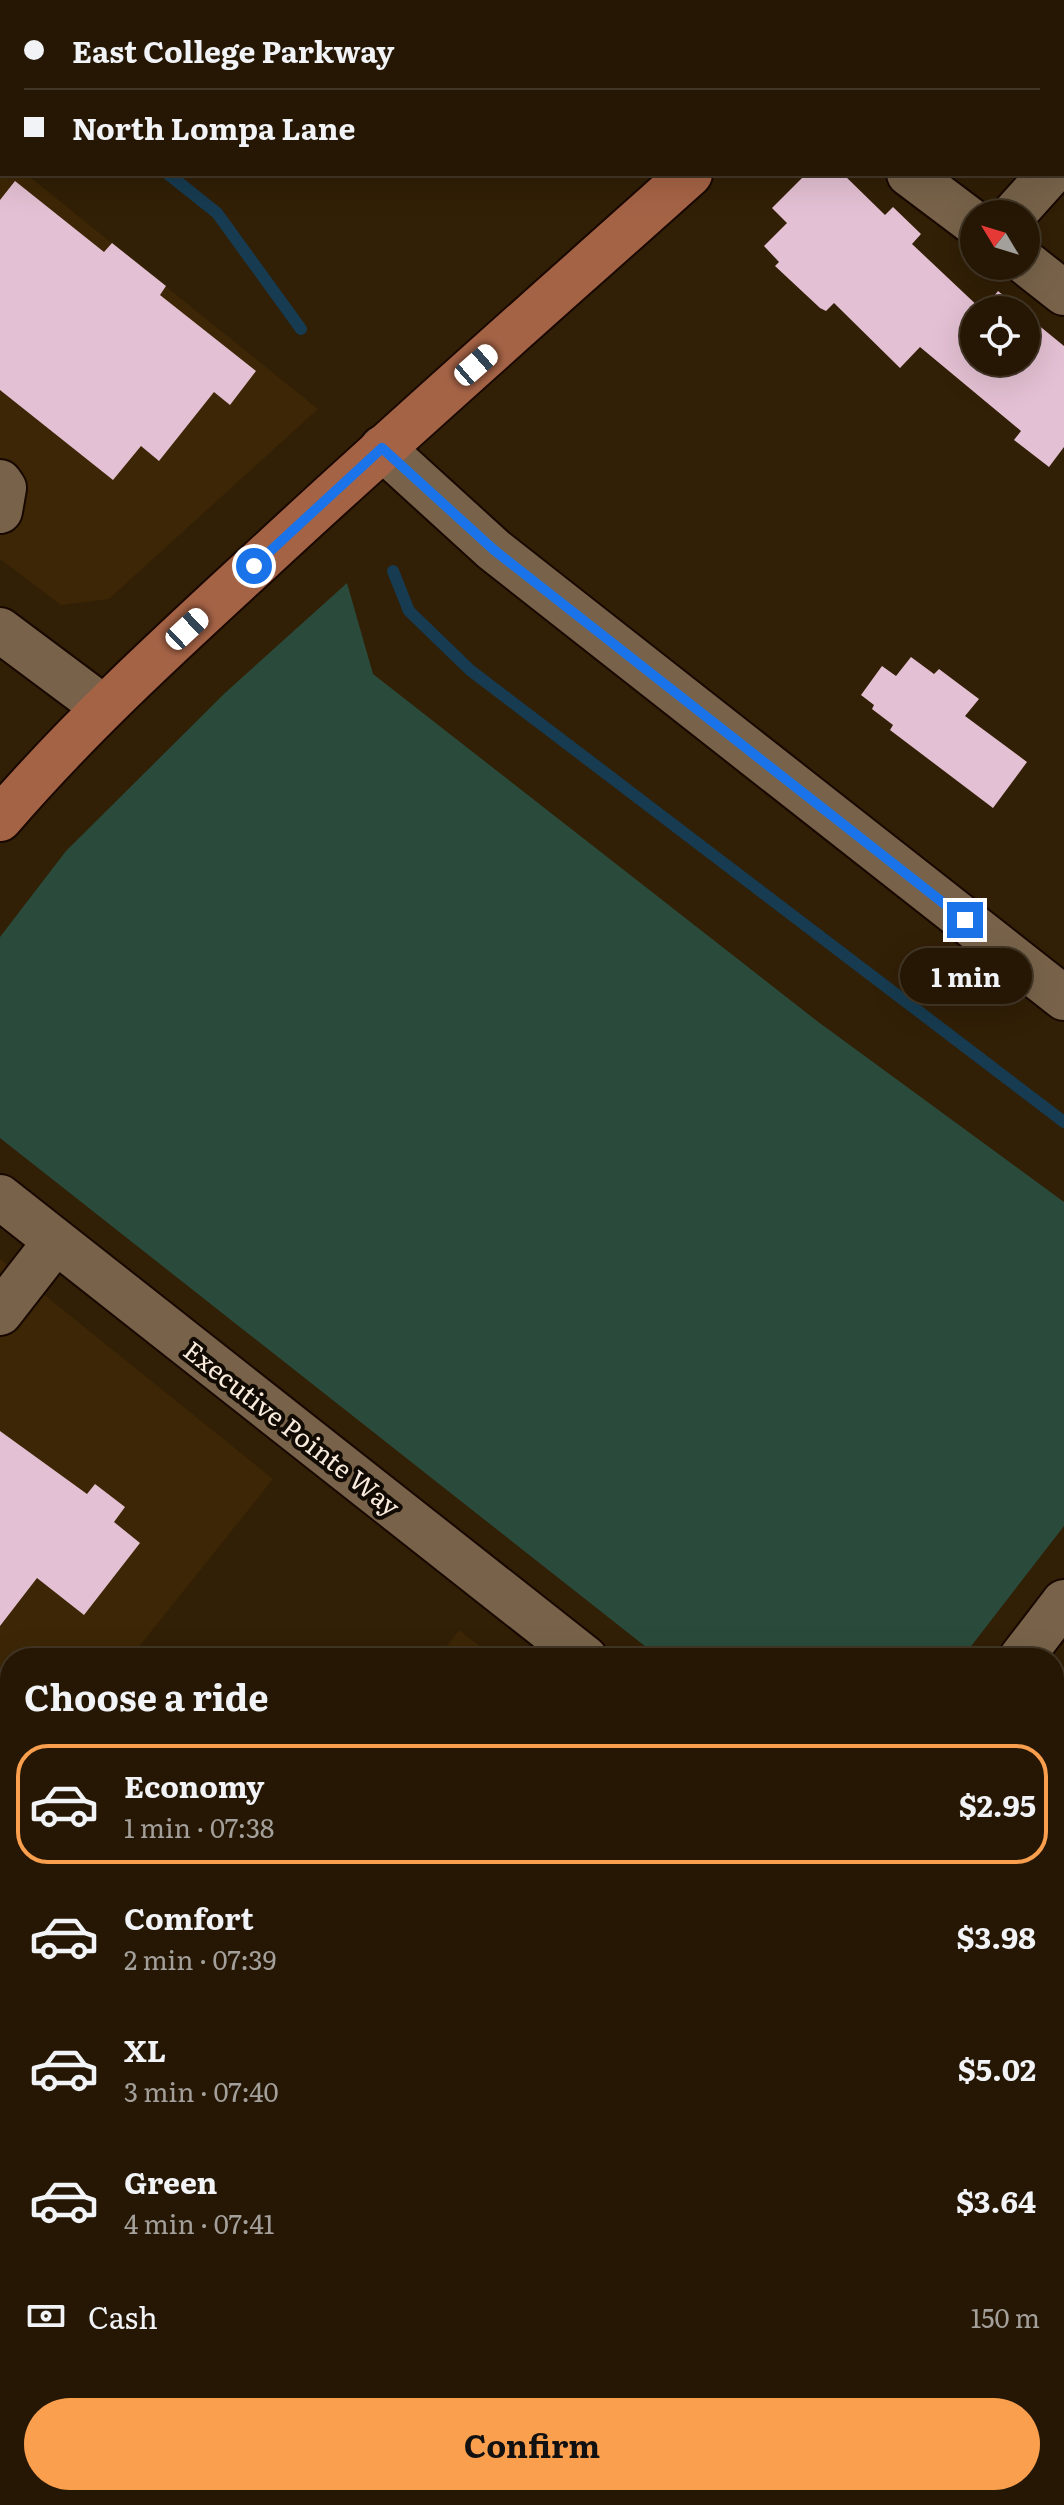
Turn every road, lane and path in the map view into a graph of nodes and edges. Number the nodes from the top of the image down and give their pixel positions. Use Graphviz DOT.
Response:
graph roads {
  1 [pos="688,176"];
  2 [pos="912,176"];
  3 [pos="1048,176"];
  4 [pos="1027,200"];
  5 [pos="960,212"];
  6 [pos="1040,274"];
  7 [pos="1064,293"];
  8 [pos="382,448"];
  9 [pos="0,482"];
  10 [pos="0,511"];
  11 [pos="0,630"];
  12 [pos="103,707"];
  13 [pos="0,819"];
  14 [pos="1064,998"];
  15 [pos="0,1197"];
  16 [pos="56,1241"];
  17 [pos="0,1313"];
  18 [pos="1064,1602"];
  19 [pos="572,1648"];
  20 [pos="1029,1648"];
  1 -- 8 [label="main road"];
  2 -- 5 [label="street"];
  3 -- 4 [label="street"];
  6 -- 7 [label="street"];
  8 -- 12 [label="main road"];
  8 -- 14 [label="street"];
  9 -- 10 [label="street"];
  11 -- 12 [label="street"];
  12 -- 13 [label="main road"];
  15 -- 16 [label="street, Executive Pointe Way"];
  16 -- 17 [label="street"];
  16 -- 19 [label="street, Executive Pointe Way"];
  18 -- 20 [label="street"];
}
